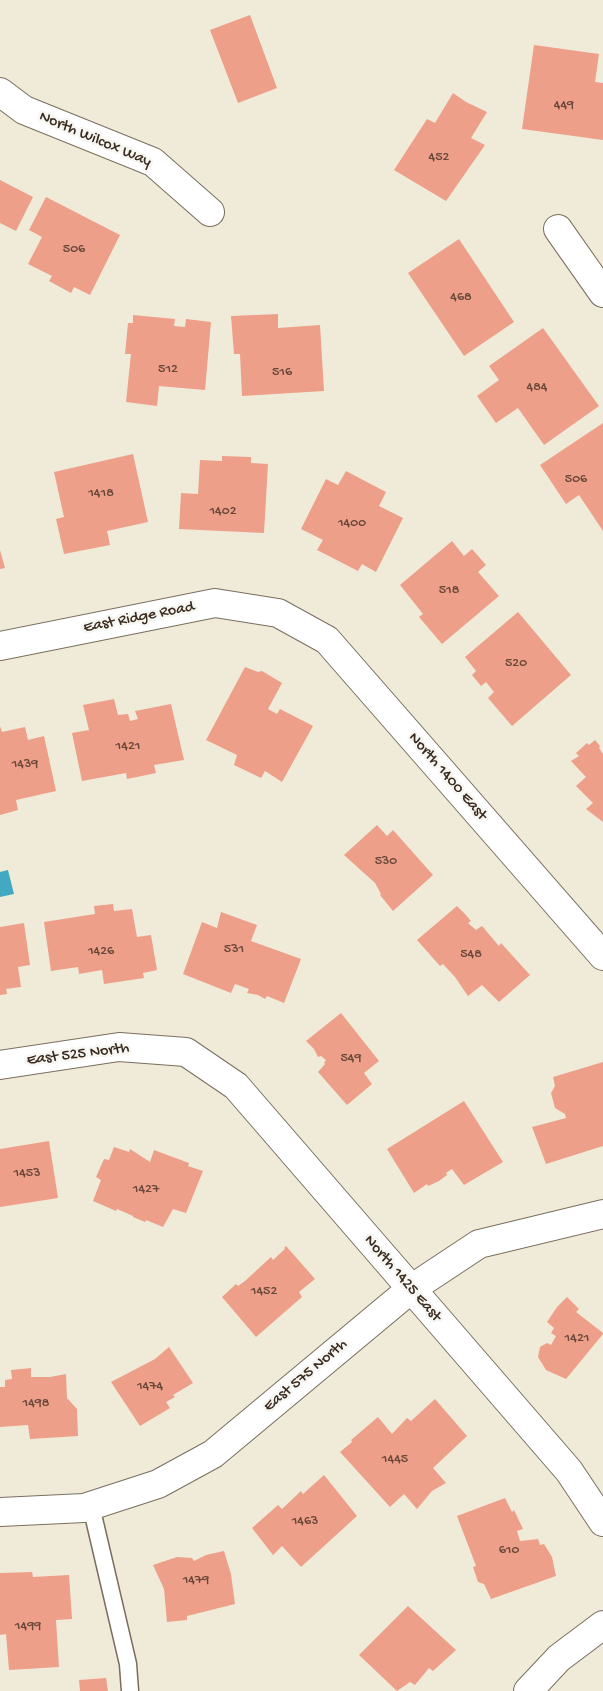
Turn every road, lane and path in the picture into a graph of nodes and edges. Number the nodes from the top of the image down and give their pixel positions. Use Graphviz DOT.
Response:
graph roads {
  1 [pos="0,92"];
  2 [pos="210,212"];
  3 [pos="558,229"];
  4 [pos="603,293"];
  5 [pos="278,613"];
  6 [pos="0,646"];
  7 [pos="603,956"];
  8 [pos="186,1052"];
  9 [pos="0,1065"];
  10 [pos="603,1214"];
  11 [pos="411,1289"];
  12 [pos="91,1506"];
  13 [pos="0,1512"];
  14 [pos="603,1522"];
  15 [pos="603,1625"];
  16 [pos="130,1691"];
  17 [pos="528,1691"];
  1 -- 2 [label="street, North Wilcox Way"];
  3 -- 4 [label="street"];
  5 -- 6 [label="street, East Ridge Road"];
  5 -- 7 [label="street, North 1400 East"];
  8 -- 9 [label="street, East 525 North"];
  8 -- 11 [label="street, North 1425 East"];
  10 -- 11 [label="street, East 575 North"];
  11 -- 12 [label="street, East 575 North"];
  11 -- 14 [label="street, North 1425 East"];
  12 -- 13 [label="street, East 575 North"];
  12 -- 16 [label="lane"];
  15 -- 17 [label="street"];
}
